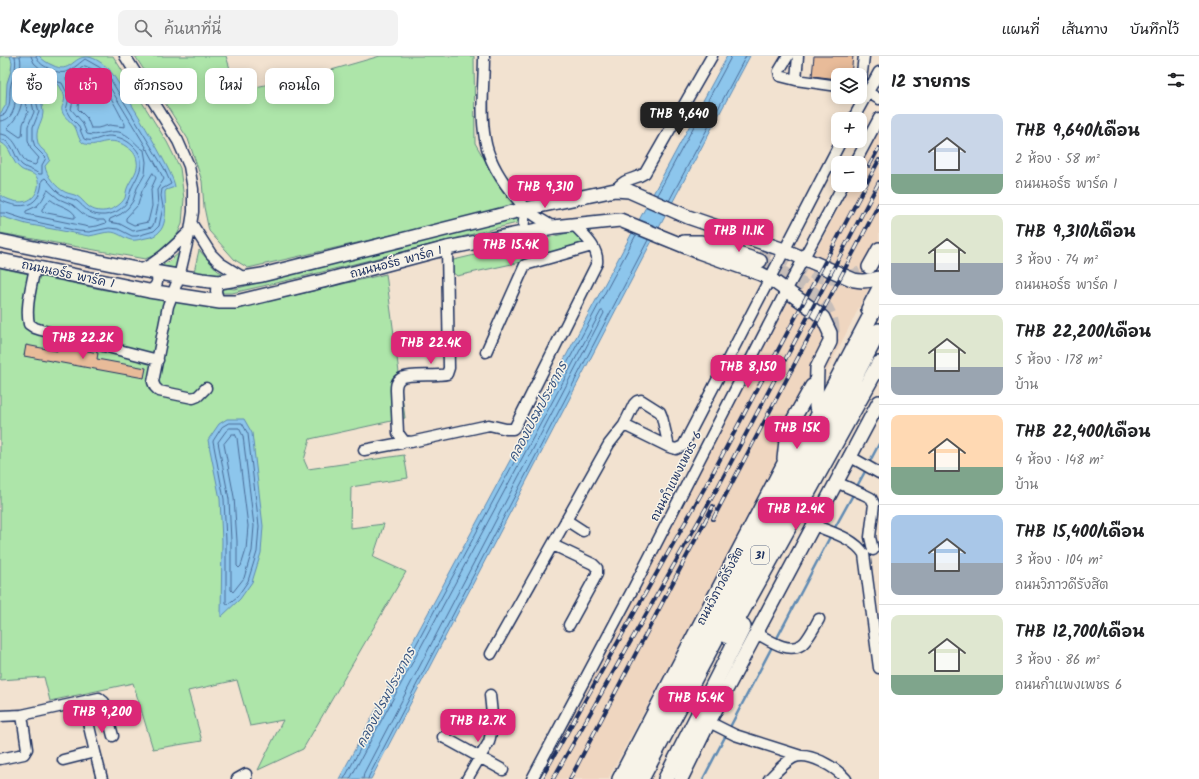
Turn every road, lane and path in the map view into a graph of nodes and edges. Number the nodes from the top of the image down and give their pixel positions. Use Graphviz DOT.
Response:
graph roads {
  1 [pos="125,56"];
  2 [pos="484,56"];
  3 [pos="788,56"];
  4 [pos="798,56"];
  5 [pos="864,56"];
  6 [pos="710,57"];
  7 [pos="863,68"];
  8 [pos="879,72"];
  9 [pos="796,80"];
  10 [pos="831,85"];
  11 [pos="867,85"];
  12 [pos="867,93"];
  13 [pos="879,99"];
  14 [pos="879,118"];
  15 [pos="837,148"];
  16 [pos="859,156"];
  17 [pos="615,190"];
  18 [pos="839,192"];
  19 [pos="525,209"];
  20 [pos="574,224"];
  21 [pos="553,227"];
  22 [pos="191,228"];
  23 [pos="523,232"];
  24 [pos="791,236"];
  25 [pos="0,241"];
  26 [pos="676,242"];
  27 [pos="592,246"];
  28 [pos="765,246"];
  29 [pos="447,248"];
  30 [pos="879,248"];
  31 [pos="784,250"];
  32 [pos="804,258"];
  33 [pos="0,260"];
  34 [pos="760,261"];
  35 [pos="34,267"];
  36 [pos="869,267"];
  37 [pos="141,270"];
  38 [pos="156,273"];
  39 [pos="179,277"];
  40 [pos="244,278"];
  41 [pos="769,278"];
  42 [pos="879,278"];
  43 [pos="219,282"];
  44 [pos="879,288"];
  45 [pos="149,291"];
  46 [pos="786,291"];
  47 [pos="172,295"];
  48 [pos="879,300"];
  49 [pos="220,302"];
  50 [pos="879,330"];
  51 [pos="486,352"];
  52 [pos="158,360"];
  53 [pos="879,364"];
  54 [pos="879,381"];
  55 [pos="812,386"];
  56 [pos="206,388"];
  57 [pos="879,402"];
  58 [pos="816,407"];
  59 [pos="624,425"];
  60 [pos="404,441"];
  61 [pos="669,446"];
  62 [pos="364,450"];
  63 [pos="849,456"];
  64 [pos="783,465"];
  65 [pos="876,472"];
  66 [pos="842,485"];
  67 [pos="566,520"];
  68 [pos="819,528"];
  69 [pos="583,531"];
  70 [pos="553,545"];
  71 [pos="874,550"];
  72 [pos="819,619"];
  73 [pos="569,625"];
  74 [pos="756,633"];
  75 [pos="491,654"];
  76 [pos="879,668"];
  77 [pos="490,695"];
  78 [pos="22,715"];
  79 [pos="0,716"];
  80 [pos="88,722"];
  81 [pos="709,722"];
  82 [pos="113,736"];
  83 [pos="443,737"];
  84 [pos="95,752"];
  85 [pos="801,756"];
  86 [pos="480,757"];
  87 [pos="0,759"];
  88 [pos="63,760"];
  89 [pos="502,770"];
  90 [pos="622,778"];
  91 [pos="102,779"];
  92 [pos="237,779"];
  93 [pos="246,779"];
  94 [pos="467,779"];
  95 [pos="532,779"];
  96 [pos="641,779"];
  97 [pos="652,779"];
  98 [pos="666,779"];
  99 [pos="681,779"];
  100 [pos="769,779"];
  101 [pos="846,779"];
  1 -- 22 [label="street"];
  2 -- 19 [label="street"];
  3 -- 9 [label="street"];
  4 -- 9 [label="street"];
  5 -- 7 [label="street"];
  6 -- 17 [label="street"];
  8 -- 11 [label="street"];
  9 -- 10 [label="street"];
  12 -- 13 [label="street"];
  14 -- 16 [label="street"];
  15 -- 24 [label="street"];
  17 -- 19 [label="main road, ถนนนอร์ธ พาร์ค 1"];
  17 -- 28 [label="main road, ถนนนอร์ธ พาร์ค 1"];
  18 -- 32 [label="street, ถนนกำแพงเพชร 6"];
  19 -- 21 [label="street"];
  19 -- 23 [label="street"];
  19 -- 40 [label="main road, ถนนนอร์ธ พาร์ค 1"];
  20 -- 21 [label="main road, ถนนนอร์ธ พาร์ค 1"];
  20 -- 26 [label="main road, ถนนนอร์ธ พาร์ค 1"];
  20 -- 27 [label="street"];
  21 -- 23 [label="main road, ถนนนอร์ธ พาร์ค 1"];
  22 -- 37 [label="street"];
  22 -- 39 [label="street"];
  22 -- 40 [label="street"];
  23 -- 29 [label="main road, ถนนนอร์ธ พาร์ค 1"];
  24 -- 28 [label="street"];
  24 -- 31 [label="street"];
  25 -- 37 [label="main road, ถนนนอร์ธ พาร์ค 1"];
  26 -- 34 [label="main road"];
  26 -- 41 [label="main road, ถนนนอร์ธ พาร์ค 1"];
  27 -- 51 [label="street"];
  27 -- 60 [label="street"];
  28 -- 31 [label="main road"];
  29 -- 49 [label="main road, ถนนนอร์ธ พาร์ค 1"];
  29 -- 60 [label="street"];
  30 -- 36 [label="main road"];
  31 -- 32 [label="main road"];
  31 -- 41 [label="street"];
  32 -- 42 [label="main road"];
  32 -- 46 [label="street, ถนนกำแพงเพชร 6"];
  33 -- 35 [label="main road, ถนนนอร์ธ พาร์ค 1"];
  35 -- 45 [label="main road, ถนนนอร์ธ พาร์ค 1"];
  35 -- 52 [label="street"];
  37 -- 38 [label="main road, ถนนนอร์ธ พาร์ค 1"];
  38 -- 39 [label="main road, ถนนนอร์ธ พาร์ค 1"];
  38 -- 45 [label="street"];
  39 -- 43 [label="main road, ถนนนอร์ธ พาร์ค 1"];
  39 -- 47 [label="street"];
  40 -- 43 [label="main road, ถนนนอร์ธ พาร์ค 1"];
  41 -- 46 [label="main road, ถนนนอร์ธ พาร์ค 1"];
  41 -- 61 [label="street"];
  43 -- 49 [label="street"];
  44 -- 58 [label="main road, ถนนวิภาวดีรังสิต / 31"];
  45 -- 47 [label="main road, ถนนนอร์ธ พาร์ค 1"];
  46 -- 58 [label="main road, ถนนนอร์ธ พาร์ค 1"];
  46 -- 95 [label="street, ถนนกำแพงเพชร 6"];
  47 -- 49 [label="main road, ถนนนอร์ธ พาร์ค 1"];
  47 -- 52 [label="street"];
  48 -- 90 [label="highway, ถนนวิภาวดีรังสิต / 31"];
  50 -- 96 [label="highway, 31"];
  52 -- 56 [label="street"];
  53 -- 97 [label="highway, 31"];
  54 -- 98 [label="highway, 31"];
  55 -- 64 [label="main road"];
  57 -- 63 [label="main road"];
  58 -- 64 [label="main road, ถนนวิภาวดีรังสิต / 31"];
  59 -- 61 [label="street"];
  59 -- 61 [label="street"];
  59 -- 67 [label="street"];
  60 -- 62 [label="street"];
  63 -- 65 [label="street"];
  63 -- 66 [label="main road"];
  64 -- 90 [label="main road, ถนนวิภาวดีรังสิต / 31"];
  66 -- 68 [label="main road"];
  66 -- 71 [label="street"];
  67 -- 69 [label="street"];
  67 -- 70 [label="street"];
  68 -- 74 [label="main road"];
  68 -- 76 [label="street"];
  70 -- 73 [label="street"];
  70 -- 75 [label="street"];
  72 -- 74 [label="street"];
  74 -- 81 [label="main road"];
  77 -- 86 [label="street"];
  78 -- 79 [label="street"];
  78 -- 82 [label="street"];
  78 -- 87 [label="street"];
  80 -- 84 [label="street"];
  81 -- 85 [label="street"];
  81 -- 99 [label="main road"];
  83 -- 86 [label="street"];
  84 -- 88 [label="street"];
  84 -- 91 [label="street"];
  85 -- 100 [label="street"];
  85 -- 101 [label="street"];
  86 -- 89 [label="street"];
  86 -- 94 [label="street"];
  92 -- 93 [label="street"];
}
